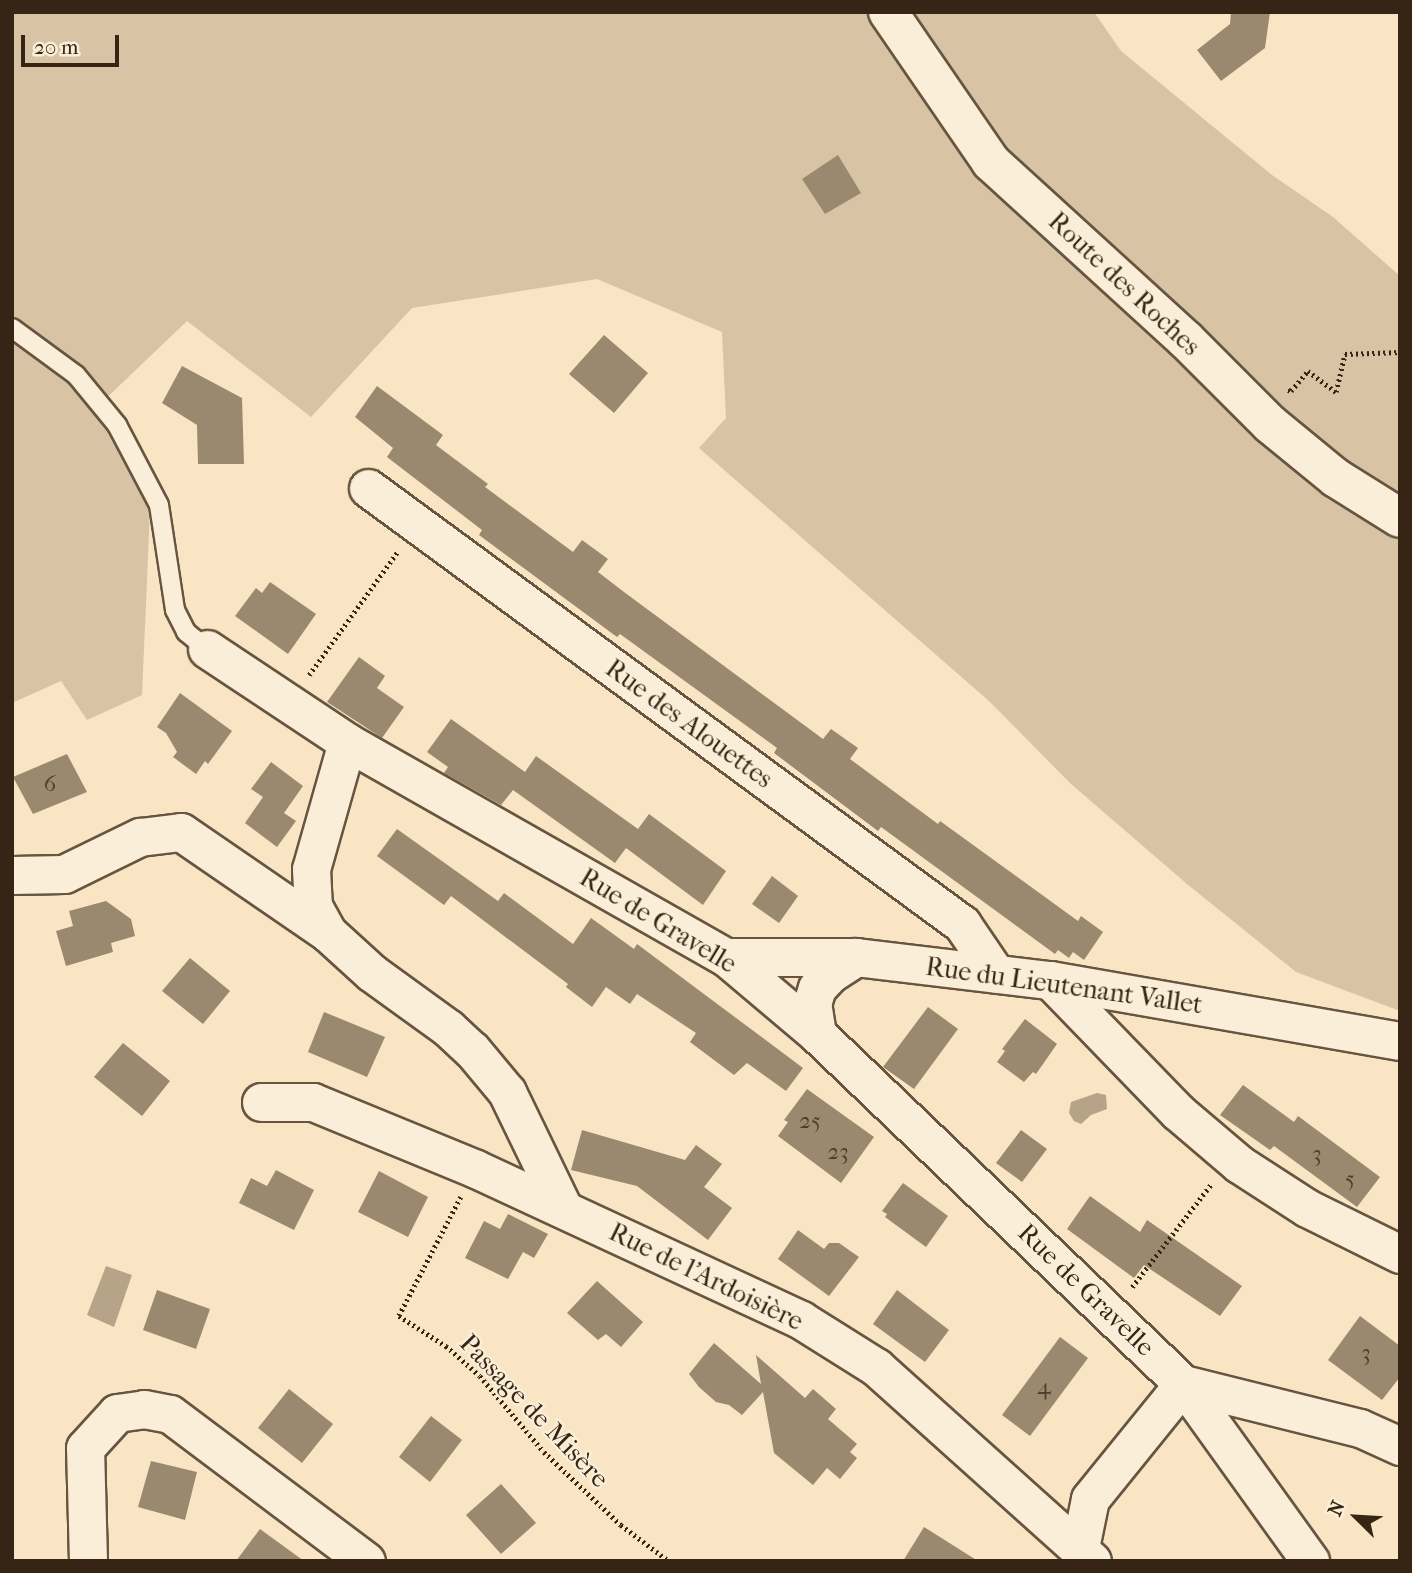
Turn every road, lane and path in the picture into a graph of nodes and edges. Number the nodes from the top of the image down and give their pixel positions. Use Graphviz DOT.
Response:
graph roads {
  1 [pos="888,12"];
  2 [pos="12,328"];
  3 [pos="1400,352"];
  4 [pos="1279,385"];
  5 [pos="368,488"];
  6 [pos="1400,518"];
  7 [pos="417,524"];
  8 [pos="207,649"];
  9 [pos="288,704"];
  10 [pos="347,742"];
  11 [pos="12,875"];
  12 [pos="328,933"];
  13 [pos="726,957"];
  14 [pos="856,957"];
  15 [pos="996,974"];
  16 [pos="1050,981"];
  17 [pos="817,1034"];
  18 [pos="1400,1041"];
  19 [pos="261,1102"];
  20 [pos="1232,1158"];
  21 [pos="476,1169"];
  22 [pos="563,1208"];
  23 [pos="1400,1254"];
  24 [pos="1111,1314"];
  25 [pos="1183,1384"];
  26 [pos="1400,1446"];
  27 [pos="1086,1554"];
  28 [pos="88,1561"];
  29 [pos="366,1561"];
  30 [pos="669,1561"];
  31 [pos="1310,1561"];
  1 -- 6 [label="street, Route des Roches"];
  2 -- 8 [label="lane, Rue de Gravelle"];
  3 -- 4 [label="path"];
  5 -- 7 [label="street, Rue des Alouettes"];
  7 -- 9 [label="path"];
  7 -- 15 [label="street, Rue des Alouettes"];
  8 -- 9 [label="street, Rue de Gravelle"];
  9 -- 10 [label="street, Rue de Gravelle"];
  10 -- 12 [label="street"];
  10 -- 13 [label="street, Rue de Gravelle"];
  11 -- 12 [label="street"];
  12 -- 22 [label="street"];
  13 -- 14 [label="street, Rue du Lieutenant Vallet"];
  13 -- 17 [label="street, Rue de Gravelle"];
  14 -- 15 [label="street, Rue du Lieutenant Vallet"];
  14 -- 17 [label="street"];
  15 -- 16 [label="street, Rue du Lieutenant Vallet"];
  16 -- 18 [label="street, Rue du Lieutenant Vallet"];
  16 -- 20 [label="street"];
  17 -- 24 [label="street, Rue de Gravelle"];
  19 -- 21 [label="street, Rue de l'Ardoisière"];
  20 -- 23 [label="street"];
  20 -- 24 [label="path"];
  21 -- 22 [label="street, Rue de l'Ardoisière"];
  21 -- 30 [label="path, Passage de Misère"];
  22 -- 27 [label="street, Rue de l'Ardoisière"];
  24 -- 25 [label="street, Rue de Gravelle"];
  25 -- 26 [label="street"];
  25 -- 27 [label="street"];
  25 -- 31 [label="street, Rue de Gravelle"];
  28 -- 29 [label="street"];
}
